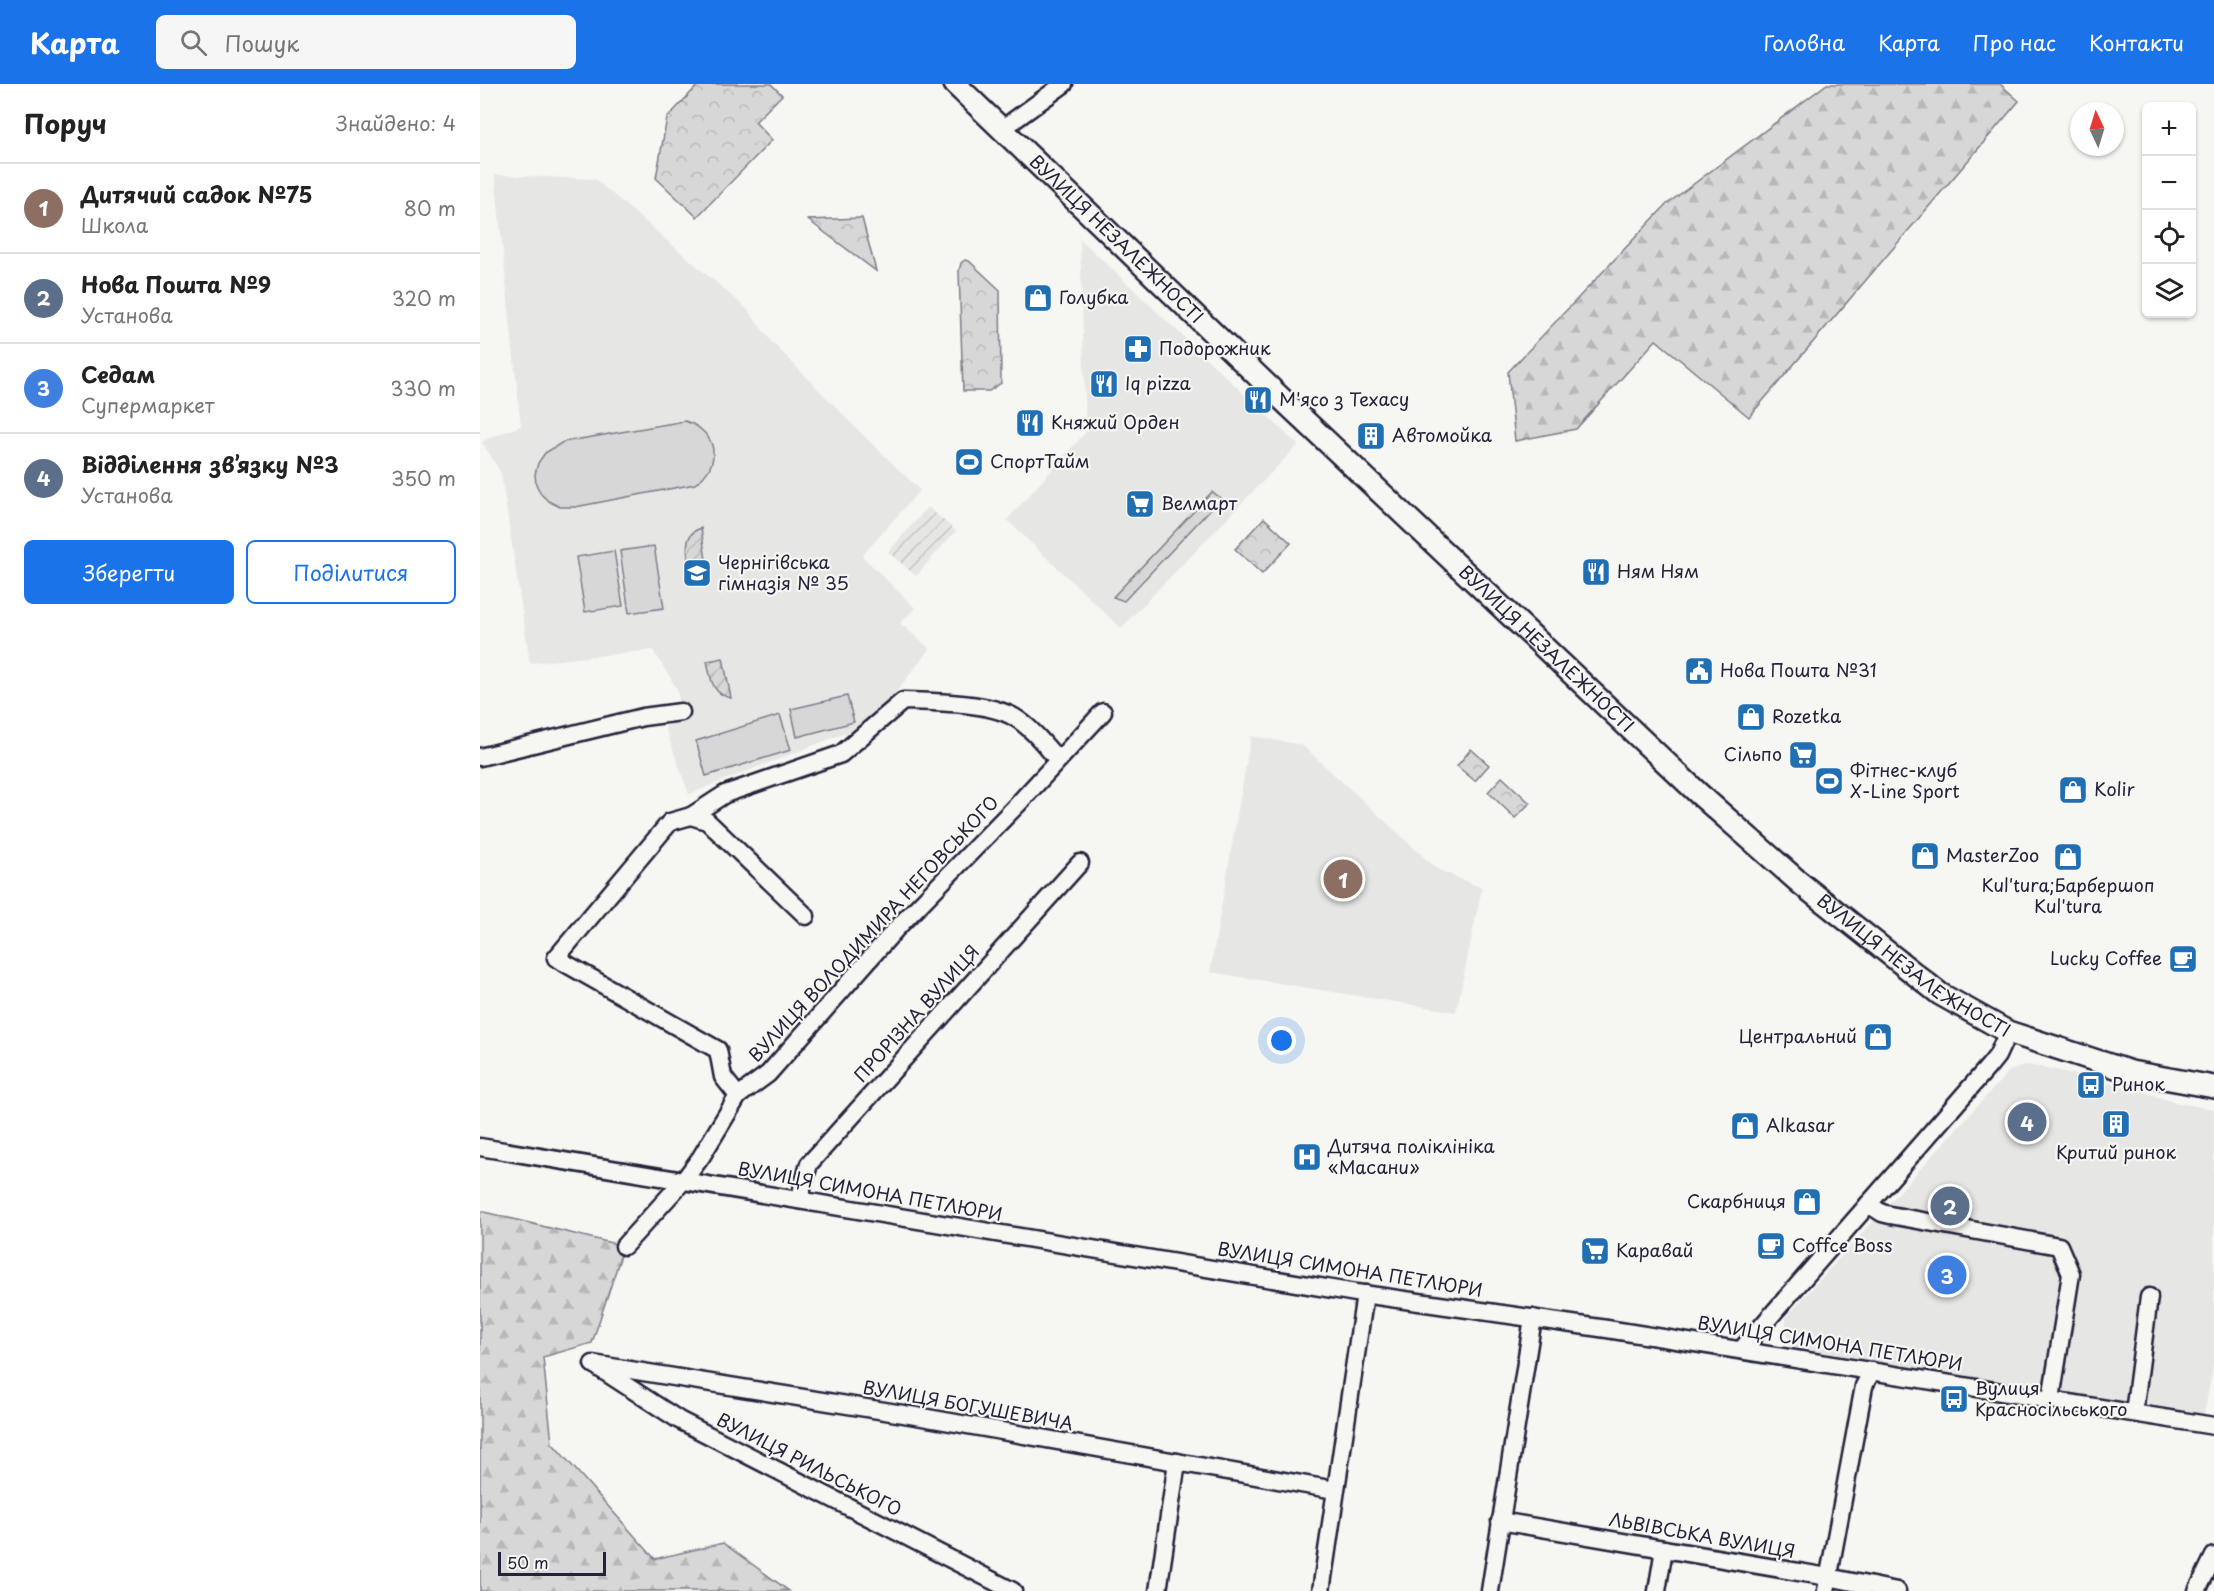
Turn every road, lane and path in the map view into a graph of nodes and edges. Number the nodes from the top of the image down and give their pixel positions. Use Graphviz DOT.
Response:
graph roads {
  1 [pos="956,84"];
  2 [pos="1064,84"];
  3 [pos="1002,129"];
  4 [pos="681,712"];
  5 [pos="1104,712"];
  6 [pos="480,757"];
  7 [pos="1058,760"];
  8 [pos="691,816"];
  9 [pos="1080,863"];
  10 [pos="806,916"];
  11 [pos="2008,1032"];
  12 [pos="2214,1087"];
  13 [pos="738,1096"];
  14 [pos="480,1147"];
  15 [pos="684,1180"];
  16 [pos="799,1200"];
  17 [pos="1869,1203"];
  18 [pos="624,1246"];
  19 [pos="1365,1294"];
  20 [pos="2149,1298"];
  21 [pos="1533,1318"];
  22 [pos="1741,1350"];
  23 [pos="593,1364"];
  24 [pos="1872,1371"];
  25 [pos="2051,1399"];
  26 [pos="2134,1413"];
  27 [pos="2214,1426"];
  28 [pos="1177,1462"];
  29 [pos="1335,1490"];
  30 [pos="1500,1521"];
  31 [pos="1664,1549"];
  32 [pos="2214,1556"];
  33 [pos="1827,1584"];
  34 [pos="1013,1591"];
  35 [pos="1158,1591"];
  36 [pos="1321,1591"];
  37 [pos="1490,1591"];
  38 [pos="1657,1591"];
  39 [pos="1897,1591"];
  40 [pos="2197,1591"];
  1 -- 3 [label="street, ВУЛИЦЯ НЕЗАЛЕЖНОСТІ"];
  2 -- 3 [label="street"];
  3 -- 11 [label="street, ВУЛИЦЯ НЕЗАЛЕЖНОСТІ"];
  4 -- 6 [label="street"];
  5 -- 7 [label="street, ВУЛИЦЯ ВОЛОДИМИРА НЕГОВСЬКОГО"];
  7 -- 8 [label="street"];
  7 -- 13 [label="street, ВУЛИЦЯ ВОЛОДИМИРА НЕГОВСЬКОГО"];
  8 -- 10 [label="street"];
  8 -- 13 [label="street"];
  9 -- 16 [label="street, ПРОРІЗНА ВУЛИЦЯ"];
  11 -- 12 [label="street, ВУЛИЦЯ НЕЗАЛЕЖНОСТІ"];
  11 -- 17 [label="street"];
  13 -- 15 [label="street, ВУЛИЦЯ ВОЛОДИМИРА НЕГОВСЬКОГО"];
  14 -- 15 [label="street, ВУЛИЦЯ СИМОНА ПЕТЛЮРИ"];
  15 -- 16 [label="street, ВУЛИЦЯ СИМОНА ПЕТЛЮРИ"];
  15 -- 18 [label="street, ВУЛИЦЯ ВОЛОДИМИРА НЕГОВСЬКОГО"];
  16 -- 19 [label="street, ВУЛИЦЯ СИМОНА ПЕТЛЮРИ"];
  17 -- 22 [label="street"];
  17 -- 25 [label="street"];
  19 -- 21 [label="street, ВУЛИЦЯ СИМОНА ПЕТЛЮРИ"];
  19 -- 29 [label="street"];
  20 -- 26 [label="street"];
  21 -- 22 [label="street, ВУЛИЦЯ СИМОНА ПЕТЛЮРИ"];
  21 -- 30 [label="street"];
  22 -- 24 [label="street, ВУЛИЦЯ СИМОНА ПЕТЛЮРИ"];
  23 -- 28 [label="street, ВУЛИЦЯ БОГУШЕВИЧА"];
  23 -- 34 [label="street, ВУЛИЦЯ РИЛЬСЬКОГО"];
  24 -- 25 [label="street, ВУЛИЦЯ СИМОНА ПЕТЛЮРИ"];
  24 -- 33 [label="street"];
  25 -- 26 [label="street, ВУЛИЦЯ СИМОНА ПЕТЛЮРИ"];
  26 -- 27 [label="street, ВУЛИЦЯ СИМОНА ПЕТЛЮРИ"];
  28 -- 29 [label="street, ВУЛИЦЯ БОГУШЕВИЧА"];
  28 -- 35 [label="street"];
  29 -- 36 [label="street"];
  30 -- 31 [label="street, ЛЬВІВСЬКА ВУЛИЦЯ"];
  30 -- 37 [label="street"];
  31 -- 33 [label="street, ЛЬВІВСЬКА ВУЛИЦЯ"];
  31 -- 38 [label="street"];
  32 -- 40 [label="street"];
  33 -- 39 [label="street, ЛЬВІВСЬКА ВУЛИЦЯ"];
}
